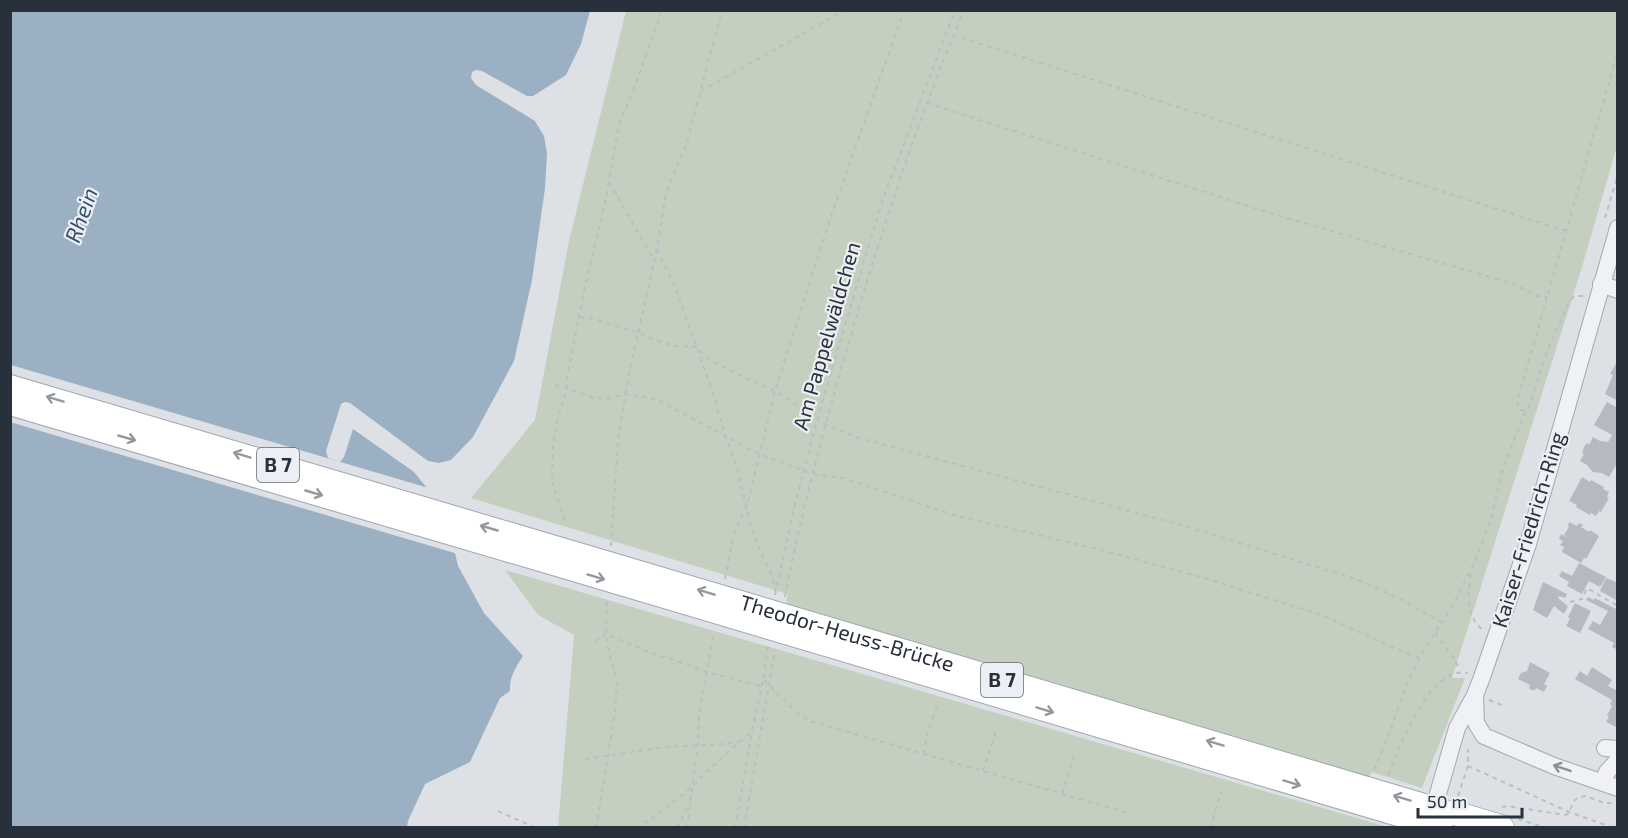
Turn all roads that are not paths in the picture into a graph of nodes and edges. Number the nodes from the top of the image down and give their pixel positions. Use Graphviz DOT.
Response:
graph roads {
  1 [pos="1617,228"];
  2 [pos="1605,291"];
  3 [pos="10,386"];
  4 [pos="10,404"];
  5 [pos="543,552"];
  6 [pos="1482,698"];
  7 [pos="1484,736"];
  8 [pos="1451,751"];
  9 [pos="1617,760"];
  10 [pos="1610,785"];
  11 [pos="1505,818"];
  12 [pos="1450,821"];
  13 [pos="1428,828"];
  1 -- 2 [label="street, Kaiser-Friedrich-Ring"];
  2 -- 6 [label="street, Kaiser-Friedrich-Ring"];
  5 -- 3 [label="main road, B 7, one-way"];
  4 -- 5 [label="main road, B 7, one-way"];
  5 -- 12 [label="main road, Theodor-Heuss-Brücke / B 7, bridge"];
  6 -- 7 [label="street"];
  6 -- 8 [label="street, Kaiser-Friedrich-Ring"];
  7 -- 8 [label="street"];
  10 -- 7 [label="street, one-way"];
  8 -- 13 [label="street, Kaiser-Friedrich-Ring"];
  9 -- 10 [label="street"];
  11 -- 12 [label="highway, B 7"];
}
